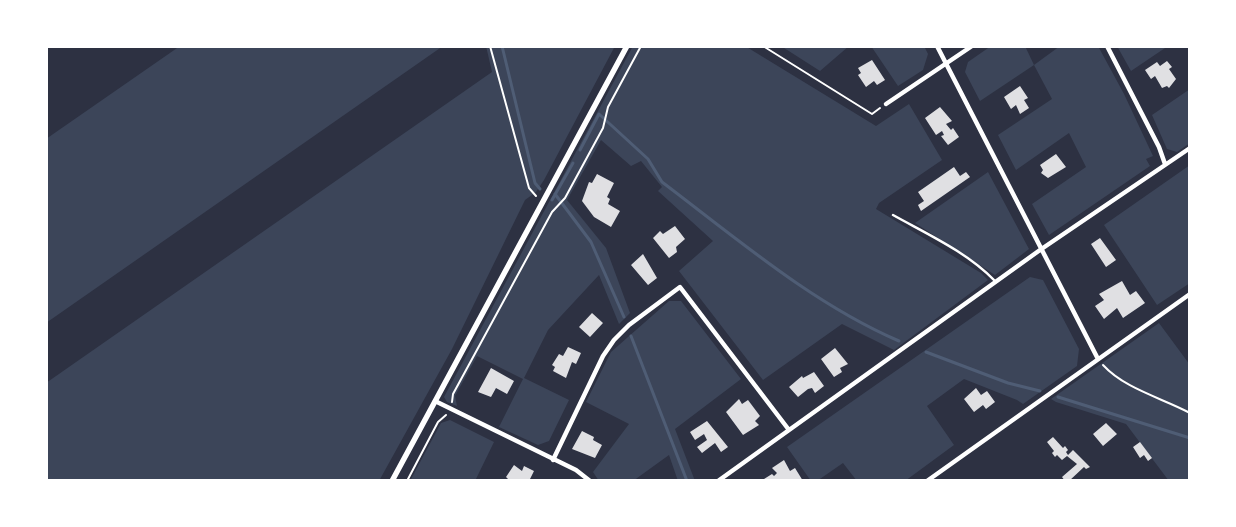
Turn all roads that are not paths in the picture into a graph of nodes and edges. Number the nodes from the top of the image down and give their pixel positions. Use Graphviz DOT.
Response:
graph roads {
  1 [pos="627,46"];
  2 [pos="937,46"];
  3 [pos="972,46"];
  4 [pos="1107,46"];
  5 [pos="946,64"];
  6 [pos="886,104"];
  7 [pos="1190,148"];
  8 [pos="1165,164"];
  9 [pos="893,215"];
  10 [pos="1040,250"];
  11 [pos="996,282"];
  12 [pos="1190,294"];
  13 [pos="1098,359"];
  14 [pos="435,401"];
  15 [pos="789,430"];
  16 [pos="552,460"];
  17 [pos="392,481"];
  18 [pos="590,481"];
  19 [pos="718,481"];
  20 [pos="927,481"];
  1 -- 14 [label="street"];
  2 -- 5 [label="street"];
  3 -- 5 [label="street"];
  4 -- 8 [label="street"];
  5 -- 6 [label="street"];
  5 -- 10 [label="street"];
  7 -- 8 [label="street"];
  8 -- 10 [label="street"];
  9 -- 11 [label="lane"];
  10 -- 11 [label="street"];
  10 -- 13 [label="street"];
  11 -- 15 [label="street"];
  12 -- 13 [label="street"];
  13 -- 20 [label="street"];
  14 -- 16 [label="street"];
  14 -- 17 [label="street"];
  15 -- 16 [label="street"];
  15 -- 19 [label="street"];
  16 -- 18 [label="street"];
}
